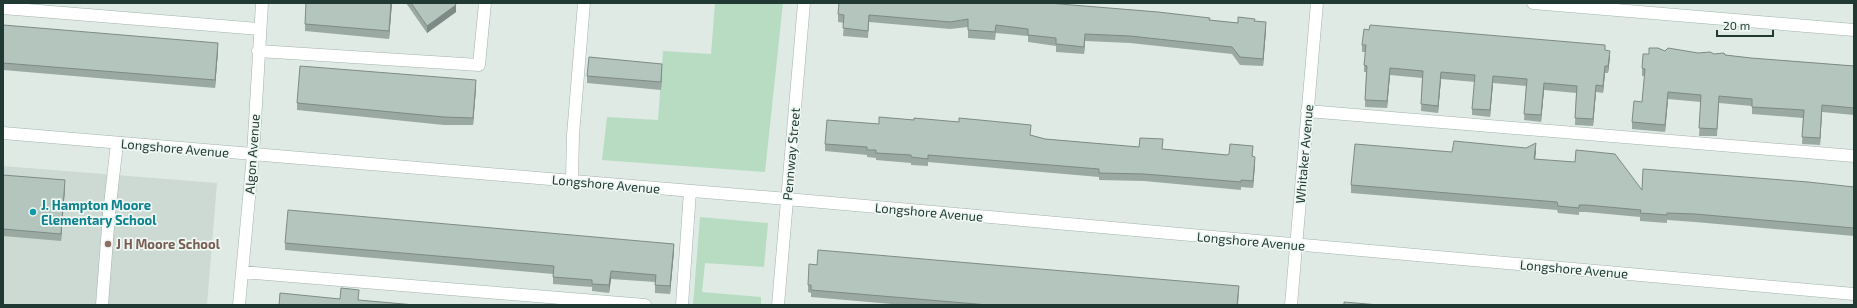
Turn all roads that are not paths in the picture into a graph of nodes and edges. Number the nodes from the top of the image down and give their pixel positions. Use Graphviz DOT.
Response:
graph roads {
  1 [pos="262,3"];
  2 [pos="485,3"];
  3 [pos="584,3"];
  4 [pos="804,3"];
  5 [pos="1317,3"];
  6 [pos="1533,3"];
  7 [pos="3,8"];
  8 [pos="260,29"];
  9 [pos="1854,30"];
  10 [pos="258,51"];
  11 [pos="1308,111"];
  12 [pos="3,133"];
  13 [pos="117,143"];
  14 [pos="253,155"];
  15 [pos="1854,156"];
  16 [pos="572,181"];
  17 [pos="690,191"];
  18 [pos="787,199"];
  19 [pos="1296,245"];
  20 [pos="242,272"];
  21 [pos="1854,294"];
  22 [pos="102,305"];
  23 [pos="239,305"];
  24 [pos="645,305"];
  25 [pos="682,305"];
  26 [pos="778,305"];
  27 [pos="1291,305"];
  1 -- 8 [label="street, Algon Avenue"];
  2 -- 10 [label="street"];
  3 -- 16 [label="street"];
  4 -- 18 [label="street, Pennway Street"];
  5 -- 11 [label="street, Whitaker Avenue"];
  6 -- 9 [label="street"];
  7 -- 8 [label="street"];
  8 -- 10 [label="street, Algon Avenue"];
  10 -- 14 [label="street, Algon Avenue"];
  11 -- 15 [label="street"];
  11 -- 19 [label="street, Whitaker Avenue"];
  12 -- 13 [label="street, Longshore Avenue"];
  13 -- 14 [label="street, Longshore Avenue"];
  13 -- 22 [label="street"];
  14 -- 16 [label="street, Longshore Avenue"];
  14 -- 20 [label="street, Algon Avenue"];
  16 -- 17 [label="street, Longshore Avenue"];
  17 -- 18 [label="street, Longshore Avenue"];
  17 -- 25 [label="street"];
  18 -- 19 [label="street, Longshore Avenue"];
  18 -- 26 [label="street, Pennway Street"];
  19 -- 21 [label="street, Longshore Avenue"];
  19 -- 27 [label="street, Whitaker Avenue"];
  20 -- 23 [label="street, Algon Avenue"];
  20 -- 24 [label="street"];
}
